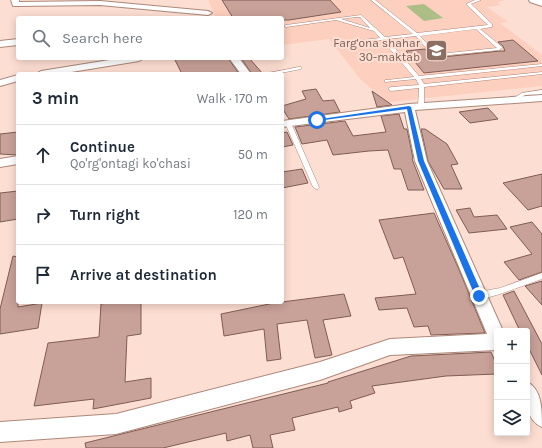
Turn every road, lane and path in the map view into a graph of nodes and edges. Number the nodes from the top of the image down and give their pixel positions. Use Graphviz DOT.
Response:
graph roads {
  1 [pos="15,0"];
  2 [pos="373,0"];
  3 [pos="479,0"];
  4 [pos="534,0"];
  5 [pos="542,3"];
  6 [pos="208,12"];
  7 [pos="335,19"];
  8 [pos="286,26"];
  9 [pos="478,29"];
  10 [pos="376,31"];
  11 [pos="417,35"];
  12 [pos="384,39"];
  13 [pos="16,42"];
  14 [pos="354,42"];
  15 [pos="0,44"];
  16 [pos="127,60"];
  17 [pos="236,60"];
  18 [pos="542,65"];
  19 [pos="299,68"];
  20 [pos="52,72"];
  21 [pos="244,72"];
  22 [pos="278,72"];
  23 [pos="542,73"];
  24 [pos="16,78"];
  25 [pos="418,78"];
  26 [pos="387,81"];
  27 [pos="0,82"];
  28 [pos="422,86"];
  29 [pos="391,89"];
  30 [pos="542,92"];
  31 [pos="542,98"];
  32 [pos="512,100"];
  33 [pos="415,107"];
  34 [pos="284,121"];
  35 [pos="16,160"];
  36 [pos="0,163"];
  37 [pos="316,187"];
  38 [pos="542,276"];
  39 [pos="479,296"];
  40 [pos="494,330"];
  41 [pos="494,342"];
  42 [pos="530,396"];
  43 [pos="542,417"];
  44 [pos="0,432"];
  1 -- 6 [label="street"];
  2 -- 11 [label="lane"];
  3 -- 9 [label="lane"];
  4 -- 5 [label="main road"];
  7 -- 8 [label="lane"];
  7 -- 10 [label="lane"];
  7 -- 10 [label="lane"];
  9 -- 11 [label="lane"];
  9 -- 11 [label="lane"];
  10 -- 12 [label="lane"];
  11 -- 12 [label="lane"];
  12 -- 14 [label="lane"];
  12 -- 25 [label="lane"];
  13 -- 15 [label="street"];
  16 -- 20 [label="street"];
  17 -- 21 [label="street"];
  18 -- 25 [label="lane"];
  19 -- 22 [label="lane"];
  23 -- 28 [label="lane"];
  24 -- 27 [label="street"];
  25 -- 26 [label="lane"];
  25 -- 28 [label="lane"];
  28 -- 29 [label="lane"];
  28 -- 33 [label="lane"];
  30 -- 32 [label="lane"];
  31 -- 32 [label="street"];
  32 -- 33 [label="street"];
  33 -- 34 [label="street"];
  33 -- 39 [label="street"];
  34 -- 37 [label="lane"];
  35 -- 36 [label="street"];
  38 -- 39 [label="lane"];
  39 -- 40 [label="street"];
  41 -- 44 [label="street"];
  42 -- 43 [label="street"];
}
